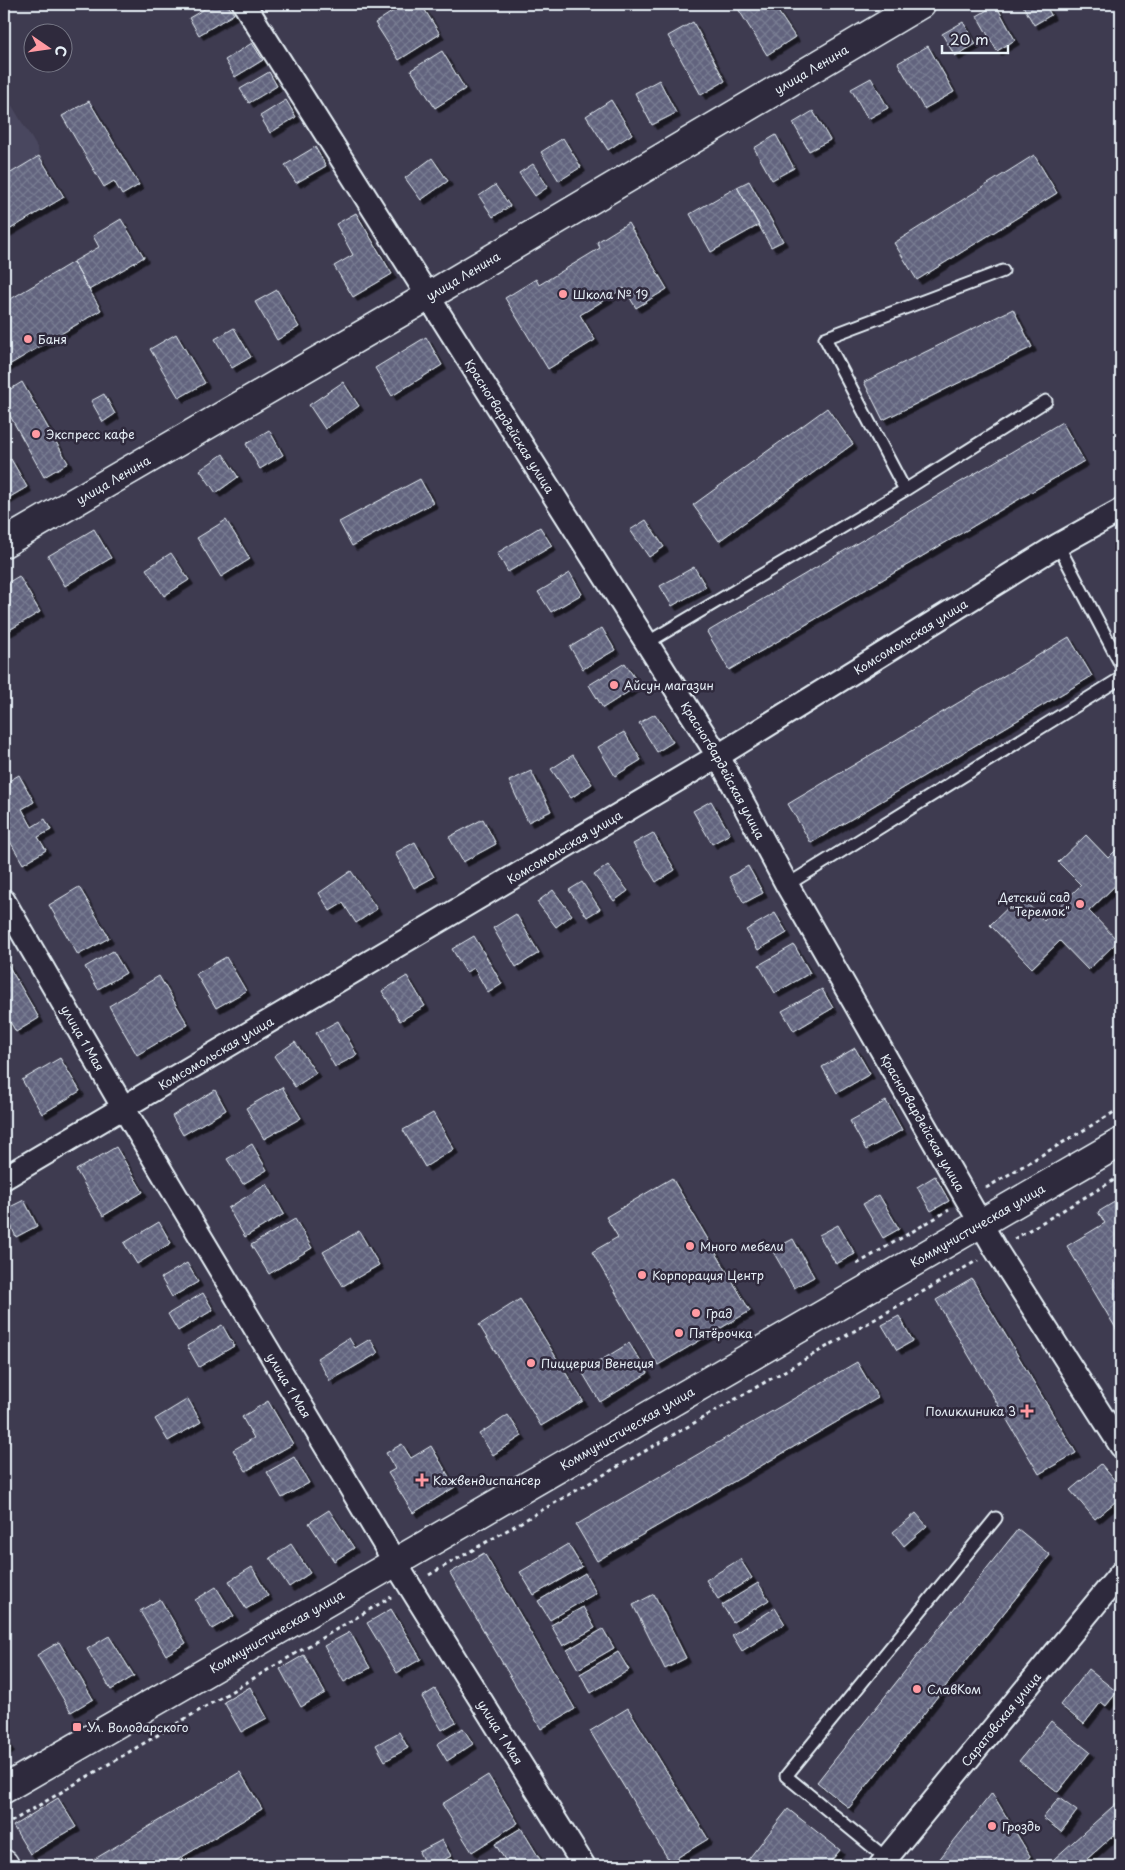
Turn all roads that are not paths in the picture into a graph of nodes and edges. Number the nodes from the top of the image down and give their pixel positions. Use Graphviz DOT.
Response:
graph roads {
  1 [pos="244,4"];
  2 [pos="921,4"];
  3 [pos="1003,272"];
  4 [pos="427,297"];
  5 [pos="1046,401"];
  6 [pos="905,490"];
  7 [pos="1121,510"];
  8 [pos="4,543"];
  9 [pos="1058,546"];
  10 [pos="645,644"];
  11 [pos="1121,665"];
  12 [pos="1121,678"];
  13 [pos="718,756"];
  14 [pos="786,885"];
  15 [pos="4,901"];
  16 [pos="123,1107"];
  17 [pos="1121,1142"];
  18 [pos="4,1178"];
  19 [pos="980,1223"];
  20 [pos="1121,1446"];
  21 [pos="996,1518"];
  22 [pos="1121,1573"];
  23 [pos="402,1575"];
  24 [pos="4,1789"];
  25 [pos="883,1862"];
  26 [pos="584,1866"];
  1 -- 4 [label="street, Красногвардейская улица"];
  2 -- 4 [label="main road, улица Ленина"];
  3 -- 6 [label="lane"];
  4 -- 8 [label="main road, улица Ленина"];
  4 -- 10 [label="street, Красногвардейская улица"];
  5 -- 6 [label="lane"];
  6 -- 10 [label="lane"];
  7 -- 9 [label="street, Комсомольская улица"];
  9 -- 11 [label="lane"];
  9 -- 13 [label="street, Комсомольская улица"];
  10 -- 13 [label="street, Красногвардейская улица"];
  12 -- 14 [label="lane"];
  13 -- 14 [label="street, Красногвардейская улица"];
  13 -- 16 [label="street, Комсомольская улица"];
  14 -- 19 [label="street, Красногвардейская улица"];
  15 -- 16 [label="street, улица 1 Мая"];
  16 -- 18 [label="street, Комсомольская улица"];
  16 -- 23 [label="street, улица 1 Мая"];
  17 -- 19 [label="main road, Коммунистическая улица"];
  19 -- 20 [label="street, Красногвардейская улица"];
  19 -- 23 [label="main road, Коммунистическая улица"];
  21 -- 25 [label="lane"];
  22 -- 25 [label="street, Саратовская улица"];
  23 -- 24 [label="main road, Коммунистическая улица"];
  23 -- 26 [label="street, улица 1 Мая"];
}
